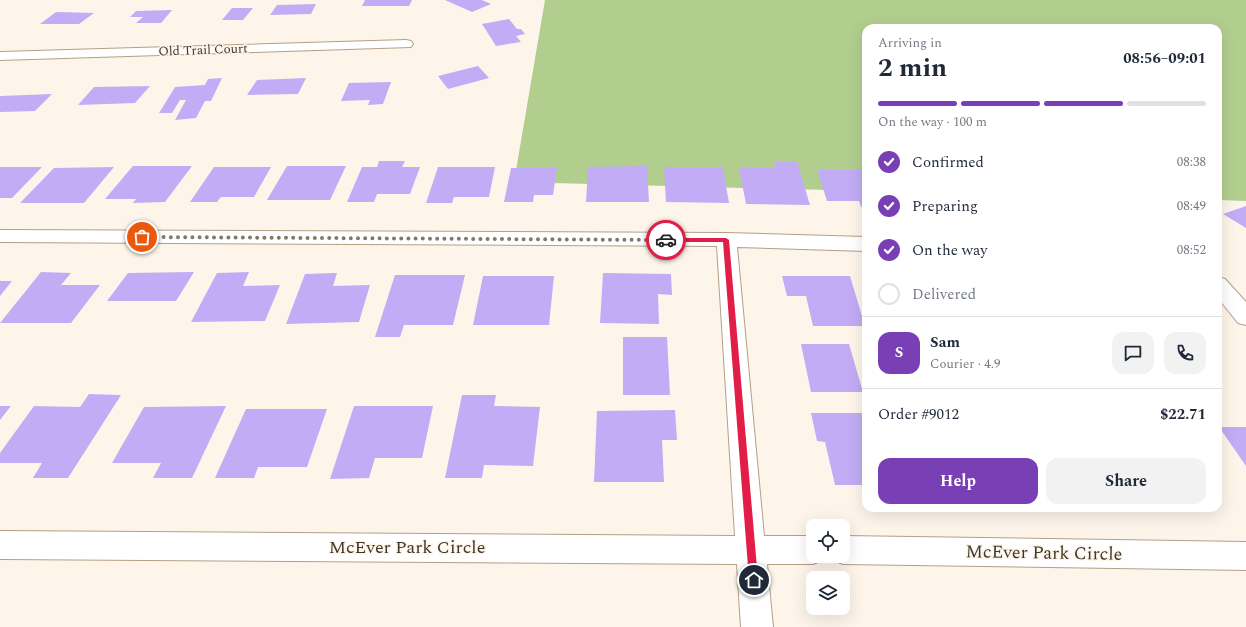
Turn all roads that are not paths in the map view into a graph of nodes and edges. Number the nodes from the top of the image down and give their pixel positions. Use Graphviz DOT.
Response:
graph roads {
  1 [pos="406,44"];
  2 [pos="0,56"];
  3 [pos="0,236"];
  4 [pos="726,240"];
  5 [pos="862,244"];
  6 [pos="1222,289"];
  7 [pos="1246,317"];
  8 [pos="0,545"];
  9 [pos="751,549"];
  10 [pos="806,550"];
  11 [pos="850,550"];
  12 [pos="1246,556"];
  13 [pos="758,627"];
  1 -- 2 [label="street, Old Trail Court"];
  3 -- 4 [label="street"];
  4 -- 5 [label="street"];
  4 -- 9 [label="street"];
  6 -- 7 [label="street"];
  8 -- 9 [label="street, McEver Park Circle"];
  9 -- 10 [label="street, McEver Park Circle"];
  9 -- 13 [label="street"];
  11 -- 12 [label="street, McEver Park Circle"];
}
